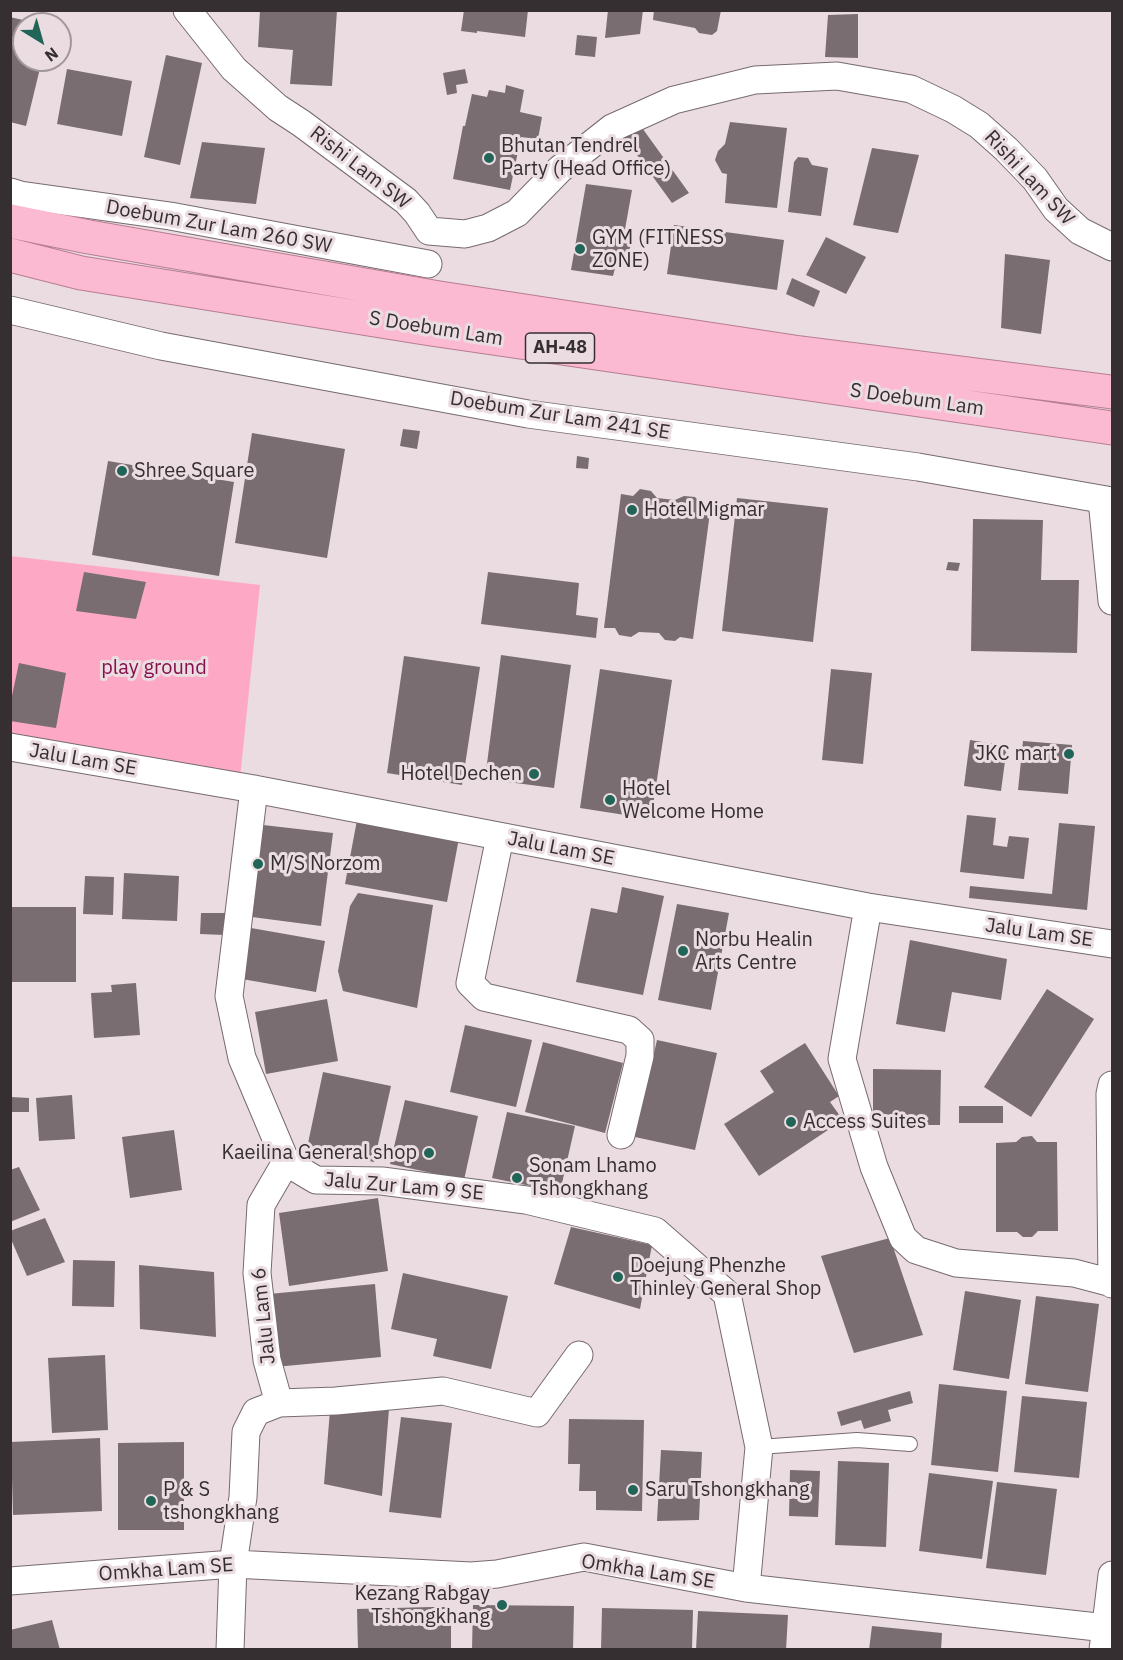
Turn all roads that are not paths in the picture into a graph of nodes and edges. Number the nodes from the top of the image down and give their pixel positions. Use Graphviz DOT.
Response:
graph roads {
  1 [pos="187,10"];
  2 [pos="10,192"];
  3 [pos="10,221"];
  4 [pos="429,231"];
  5 [pos="1113,247"];
  6 [pos="10,255"];
  7 [pos="428,264"];
  8 [pos="440,298"];
  9 [pos="10,310"];
  10 [pos="1113,392"];
  11 [pos="1113,428"];
  12 [pos="1107,501"];
  13 [pos="1113,602"];
  14 [pos="10,747"];
  15 [pos="254,789"];
  16 [pos="500,837"];
  17 [pos="868,908"];
  18 [pos="1113,944"];
  19 [pos="1113,1085"];
  20 [pos="621,1135"];
  21 [pos="286,1162"];
  22 [pos="1112,1284"];
  23 [pos="579,1355"];
  24 [pos="279,1403"];
  25 [pos="910,1444"];
  26 [pos="759,1447"];
  27 [pos="233,1564"];
  28 [pos="11,1575"];
  29 [pos="1113,1575"];
  30 [pos="746,1588"];
  31 [pos="1105,1639"];
  32 [pos="230,1650"];
  1 -- 4 [label="street, Rishi Lam SW"];
  2 -- 7 [label="street, Doebum Zur Lam 260 SW"];
  3 -- 8 [label="highway, S Doebum Lam / AH-48"];
  4 -- 5 [label="street, Rishi Lam SW"];
  4 -- 7 [label="street"];
  6 -- 11 [label="highway, S Doebum Lam / AH-48"];
  7 -- 8 [label="street"];
  8 -- 10 [label="highway, S Doebum Lam / AH-48"];
  9 -- 12 [label="street, Doebum Zur Lam 241 SE"];
  12 -- 13 [label="street"];
  14 -- 15 [label="street, Jalu Lam SE"];
  15 -- 16 [label="street, Jalu Lam SE"];
  15 -- 21 [label="street"];
  16 -- 17 [label="street, Jalu Lam SE"];
  16 -- 20 [label="street"];
  17 -- 18 [label="street, Jalu Lam SE"];
  17 -- 22 [label="street"];
  19 -- 22 [label="street"];
  21 -- 24 [label="street, Jalu Lam 6"];
  21 -- 26 [label="street, Jalu Zur Lam 9 SE"];
  23 -- 24 [label="street"];
  24 -- 27 [label="street"];
  25 -- 26 [label="lane"];
  26 -- 30 [label="street, Jalu Zur Lam 9 SE"];
  27 -- 28 [label="street, Omkha Lam SE"];
  27 -- 30 [label="street, Omkha Lam SE"];
  27 -- 32 [label="street"];
  29 -- 31 [label="street"];
  30 -- 31 [label="street, Omkha Lam SE"];
}
